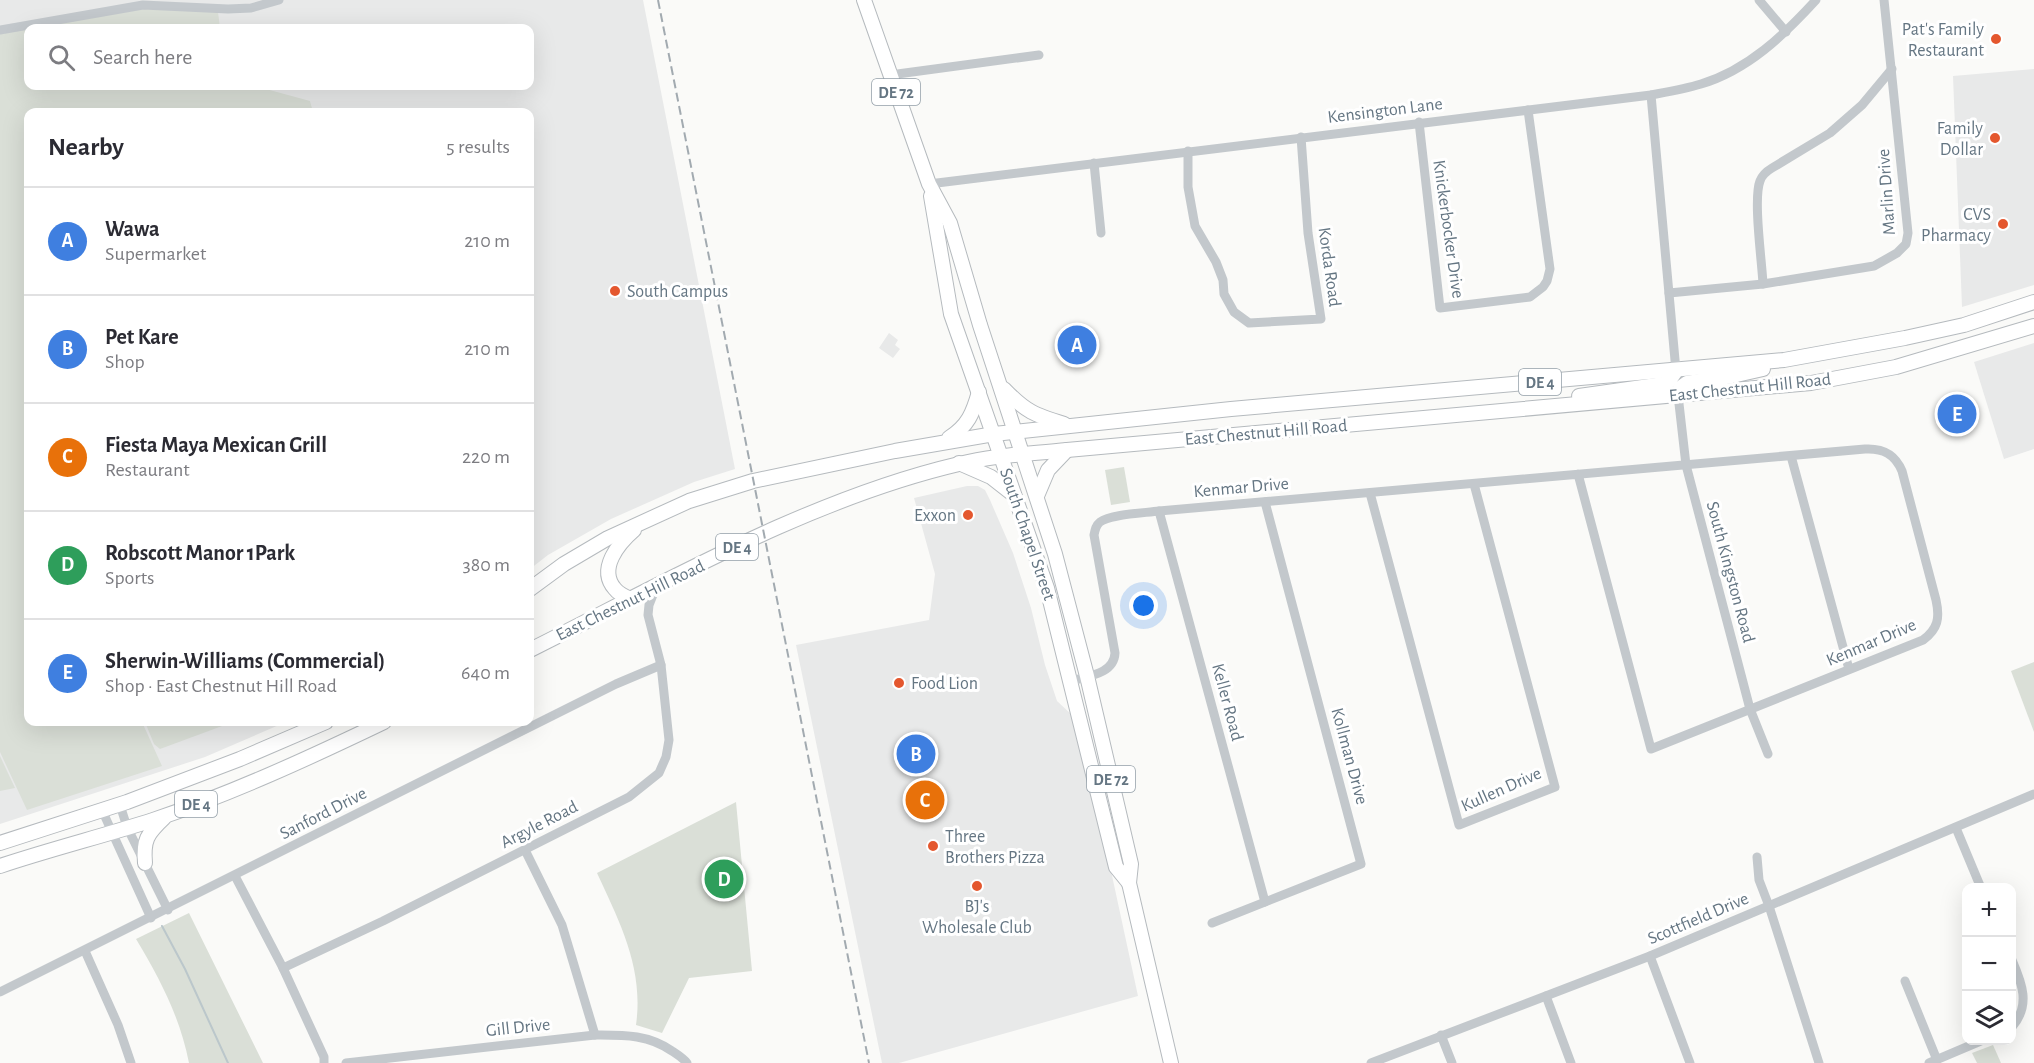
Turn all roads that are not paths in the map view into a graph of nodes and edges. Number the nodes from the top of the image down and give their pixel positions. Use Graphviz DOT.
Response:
graph roads {
  1 [pos="279,0"];
  2 [pos="864,0"];
  3 [pos="1759,0"];
  4 [pos="1816,0"];
  5 [pos="1884,0"];
  6 [pos="34,24"];
  7 [pos="24,26"];
  8 [pos="0,30"];
  9 [pos="1786,32"];
  10 [pos="1039,55"];
  11 [pos="1892,69"];
  12 [pos="890,75"];
  13 [pos="1651,95"];
  14 [pos="1528,110"];
  15 [pos="1419,122"];
  16 [pos="1301,137"];
  17 [pos="1188,151"];
  18 [pos="1094,163"];
  19 [pos="929,184"];
  20 [pos="1101,233"];
  21 [pos="1763,284"];
  22 [pos="1669,293"];
  23 [pos="2034,302"];
  24 [pos="2034,328"];
  25 [pos="1784,360"];
  26 [pos="1676,371"];
  27 [pos="1001,385"];
  28 [pos="979,392"];
  29 [pos="1678,395"];
  30 [pos="1536,408"];
  31 [pos="1072,426"];
  32 [pos="1016,432"];
  33 [pos="994,434"];
  34 [pos="944,442"];
  35 [pos="1067,450"];
  36 [pos="1024,454"];
  37 [pos="1791,456"];
  38 [pos="1002,457"];
  39 [pos="959,463"];
  40 [pos="1686,465"];
  41 [pos="1578,474"];
  42 [pos="1474,483"];
  43 [pos="1370,493"];
  44 [pos="1037,496"];
  45 [pos="1016,497"];
  46 [pos="1266,502"];
  47 [pos="1159,511"];
  48 [pos="646,519"];
  49 [pos="534,586"];
  50 [pos="656,587"];
  51 [pos="631,599"];
  52 [pos="648,615"];
  53 [pos="534,648"];
  54 [pos="662,665"];
  55 [pos="1849,669"];
  56 [pos="1087,676"];
  57 [pos="1071,681"];
  58 [pos="1750,709"];
  59 [pos="534,725"];
  60 [pos="317,726"];
  61 [pos="375,726"];
  62 [pos="533,726"];
  63 [pos="1768,754"];
  64 [pos="2034,794"];
  65 [pos="120,804"];
  66 [pos="102,810"];
  67 [pos="167,814"];
  68 [pos="127,827"];
  69 [pos="1956,828"];
  70 [pos="112,831"];
  71 [pos="0,843"];
  72 [pos="525,850"];
  73 [pos="1757,857"];
  74 [pos="145,863"];
  75 [pos="0,866"];
  76 [pos="235,876"];
  77 [pos="1129,883"];
  78 [pos="1979,883"];
  79 [pos="1265,902"];
  80 [pos="1769,906"];
  81 [pos="168,910"];
  82 [pos="151,918"];
  83 [pos="1212,923"];
  84 [pos="85,951"];
  85 [pos="1650,956"];
  86 [pos="283,968"];
  87 [pos="2016,970"];
  88 [pos="1905,981"];
  89 [pos="0,992"];
  90 [pos="1546,996"];
  91 [pos="2016,1021"];
  92 [pos="595,1035"];
  93 [pos="1441,1035"];
  94 [pos="1973,1045"];
  95 [pos="1933,1061"];
  96 [pos="131,1063"];
  97 [pos="324,1063"];
  98 [pos="346,1063"];
  99 [pos="687,1063"];
  100 [pos="1171,1063"];
  101 [pos="1371,1063"];
  102 [pos="1452,1063"];
  103 [pos="1571,1063"];
  104 [pos="1690,1063"];
  105 [pos="1819,1063"];
  1 -- 6 [label="street"];
  2 -- 12 [label="main road, South Chapel Street / DE 72"];
  3 -- 9 [label="street"];
  4 -- 9 [label="street, Kensington Lane"];
  5 -- 11 [label="street, Marlin Drive"];
  7 -- 8 [label="street"];
  9 -- 13 [label="street, Kensington Lane"];
  10 -- 12 [label="street"];
  11 -- 21 [label="street"];
  11 -- 21 [label="street, Marlin Drive"];
  12 -- 19 [label="main road, South Chapel Street / DE 72"];
  13 -- 14 [label="street, Kensington Lane"];
  13 -- 22 [label="street"];
  14 -- 15 [label="street, Kensington Lane"];
  14 -- 15 [label="street, Knickerbocker Drive"];
  15 -- 16 [label="street, Kensington Lane"];
  16 -- 17 [label="street, Kensington Lane"];
  16 -- 17 [label="street, Korda Road"];
  17 -- 18 [label="street, Kensington Lane"];
  18 -- 19 [label="street, Kensington Lane"];
  18 -- 20 [label="street"];
  19 -- 27 [label="main road, South Chapel Street / DE 72"];
  19 -- 28 [label="main road, South Chapel Street / DE 72"];
  21 -- 22 [label="street, Marlin Drive"];
  22 -- 26 [label="street"];
  23 -- 25 [label="main road, East Chestnut Hill Road / DE 4"];
  24 -- 29 [label="main road, East Chestnut Hill Road / DE 4"];
  25 -- 26 [label="main road, East Chestnut Hill Road / DE 4"];
  25 -- 29 [label="main road"];
  26 -- 30 [label="main road"];
  26 -- 31 [label="main road, East Chestnut Hill Road / DE 4"];
  27 -- 31 [label="main road"];
  27 -- 32 [label="main road, South Chapel Street / DE 72"];
  28 -- 33 [label="main road, South Chapel Street / DE 72"];
  28 -- 34 [label="main road"];
  29 -- 30 [label="main road, East Chestnut Hill Road / DE 4"];
  29 -- 40 [label="street, South Kingston Road"];
  30 -- 35 [label="main road, East Chestnut Hill Road / DE 4"];
  31 -- 32 [label="main road, East Chestnut Hill Road / DE 4"];
  32 -- 33 [label="main road, East Chestnut Hill Road / DE 4"];
  32 -- 36 [label="main road, South Chapel Street / DE 72"];
  33 -- 34 [label="main road, East Chestnut Hill Road / DE 4"];
  33 -- 38 [label="main road, South Chapel Street / DE 72"];
  34 -- 48 [label="main road, East Chestnut Hill Road / DE 4"];
  35 -- 36 [label="main road, East Chestnut Hill Road / DE 4"];
  35 -- 44 [label="main road"];
  36 -- 38 [label="main road, East Chestnut Hill Road / DE 4"];
  36 -- 44 [label="main road, South Chapel Street / DE 72"];
  37 -- 40 [label="street, Kenmar Drive"];
  37 -- 55 [label="street"];
  37 -- 55 [label="street, Kenmar Drive"];
  38 -- 39 [label="main road, East Chestnut Hill Road / DE 4"];
  38 -- 45 [label="main road, South Chapel Street / DE 72"];
  39 -- 45 [label="main road"];
  39 -- 50 [label="main road, East Chestnut Hill Road / DE 4"];
  40 -- 41 [label="street, Kenmar Drive"];
  40 -- 58 [label="street, South Kingston Road"];
  41 -- 42 [label="street, Kenmar Drive"];
  41 -- 58 [label="street, Kenmar Drive"];
  42 -- 43 [label="street, Kenmar Drive"];
  42 -- 43 [label="street, Kullen Drive"];
  43 -- 46 [label="street, Kenmar Drive"];
  44 -- 56 [label="main road, South Chapel Street / DE 72"];
  45 -- 57 [label="main road, South Chapel Street / DE 72"];
  46 -- 47 [label="street, Kenmar Drive"];
  46 -- 79 [label="street, Kollman Drive"];
  47 -- 56 [label="street, Kenmar Drive"];
  47 -- 79 [label="street, Keller Road"];
  48 -- 49 [label="main road, East Chestnut Hill Road / DE 4"];
  48 -- 51 [label="main road"];
  50 -- 51 [label="main road, East Chestnut Hill Road / DE 4"];
  50 -- 52 [label="street"];
  51 -- 52 [label="street"];
  51 -- 53 [label="main road, East Chestnut Hill Road / DE 4"];
  52 -- 54 [label="street, Argyle Road"];
  54 -- 59 [label="street, Sanford Drive"];
  54 -- 72 [label="street, Argyle Road"];
  55 -- 58 [label="street, Kenmar Drive"];
  56 -- 57 [label="street, Kenmar Drive"];
  56 -- 77 [label="main road, South Chapel Street / DE 72"];
  57 -- 77 [label="main road, South Chapel Street / DE 72"];
  58 -- 63 [label="street, South Kingston Road"];
  60 -- 65 [label="main road, DE 4"];
  61 -- 67 [label="main road, DE 4"];
  62 -- 76 [label="street, Sanford Drive"];
  64 -- 69 [label="street, Scottfield Drive"];
  65 -- 66 [label="main road, DE 4"];
  65 -- 68 [label="street"];
  66 -- 70 [label="street"];
  66 -- 71 [label="main road, DE 4"];
  67 -- 68 [label="main road, DE 4"];
  67 -- 74 [label="main road"];
  68 -- 70 [label="main road, DE 4"];
  68 -- 74 [label="street"];
  69 -- 78 [label="street"];
  69 -- 80 [label="street, Scottfield Drive"];
  70 -- 75 [label="main road, DE 4"];
  70 -- 82 [label="street"];
  72 -- 86 [label="street, Argyle Road"];
  72 -- 92 [label="street"];
  73 -- 80 [label="street"];
  74 -- 81 [label="street"];
  76 -- 81 [label="street, Sanford Drive"];
  76 -- 86 [label="street"];
  77 -- 100 [label="main road, South Chapel Street / DE 72"];
  79 -- 83 [label="street, Kollman Drive"];
  80 -- 85 [label="street, Scottfield Drive"];
  80 -- 105 [label="street"];
  81 -- 82 [label="street, Sanford Drive"];
  82 -- 84 [label="street, Sanford Drive"];
  84 -- 89 [label="street, Sanford Drive"];
  84 -- 96 [label="street"];
  85 -- 90 [label="street, Scottfield Drive"];
  85 -- 104 [label="street"];
  86 -- 97 [label="street"];
  87 -- 91 [label="street"];
  88 -- 95 [label="street"];
  90 -- 93 [label="street, Scottfield Drive"];
  90 -- 103 [label="street"];
  92 -- 98 [label="street, Gill Drive"];
  92 -- 99 [label="street, Gill Drive"];
  93 -- 101 [label="street, Scottfield Drive"];
  93 -- 102 [label="street"];
  94 -- 95 [label="street"];
}
